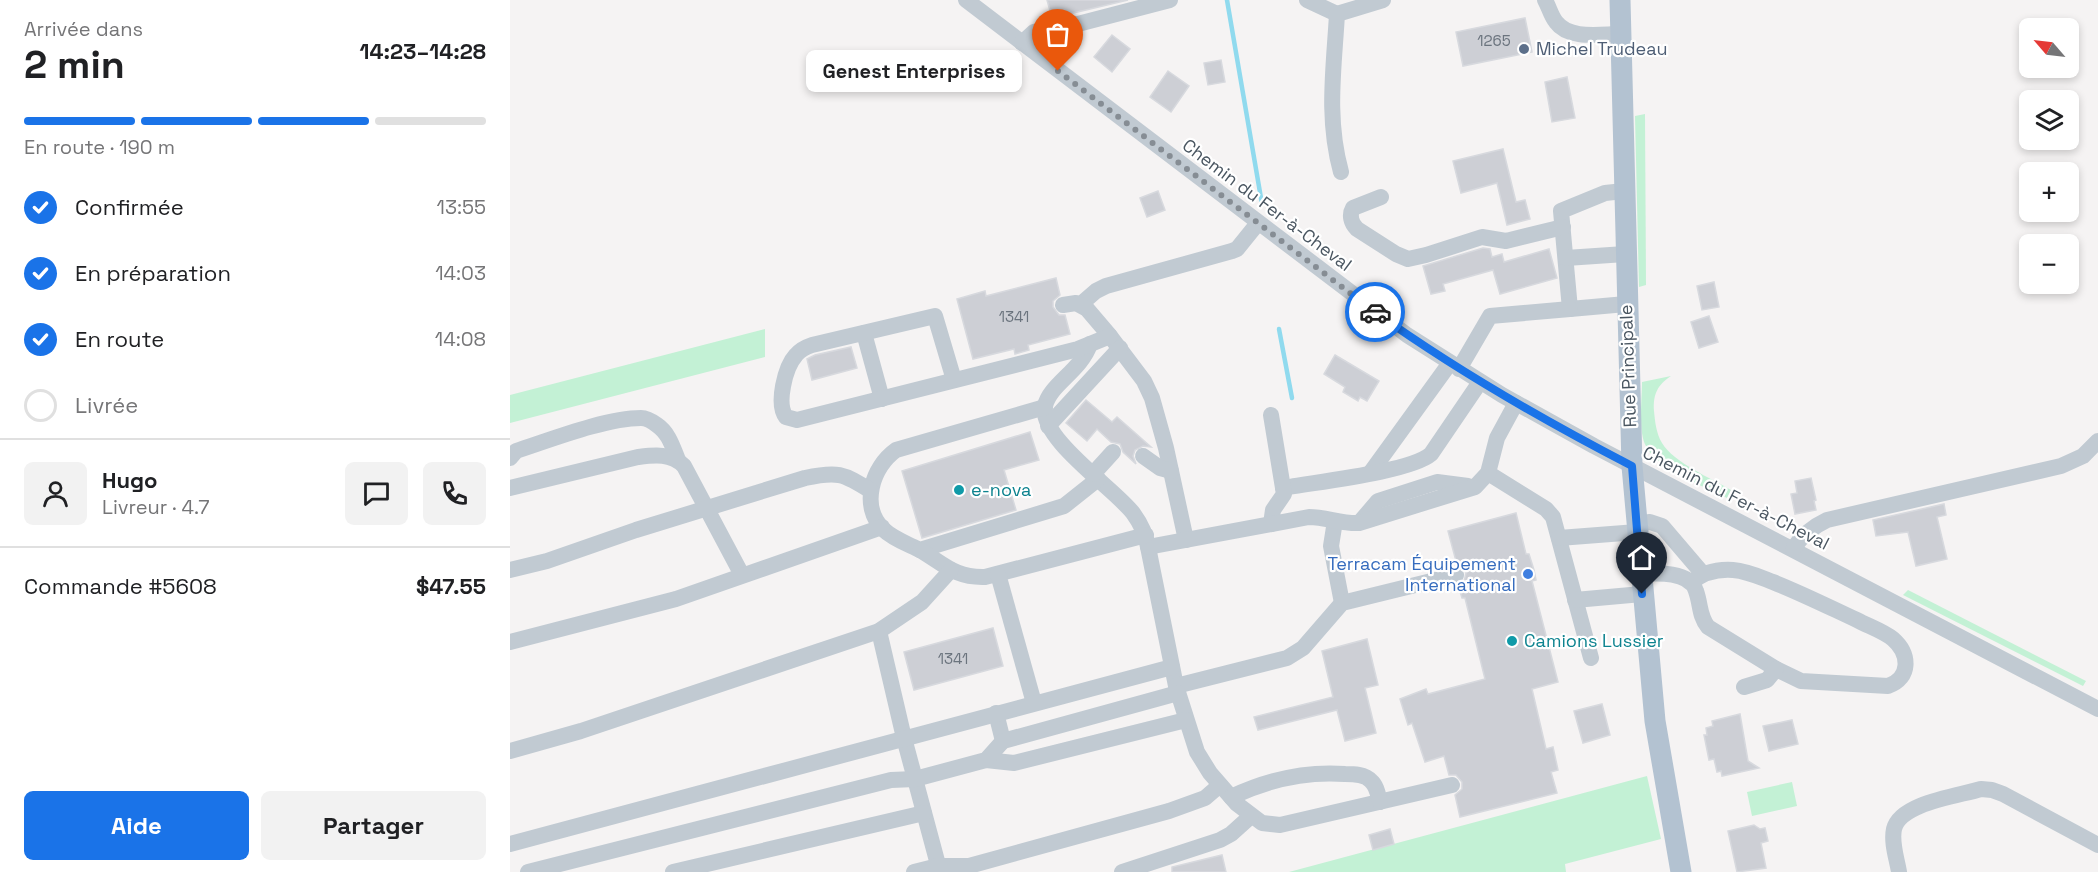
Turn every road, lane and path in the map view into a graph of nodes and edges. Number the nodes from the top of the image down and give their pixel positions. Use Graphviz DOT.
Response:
graph roads {
  1 [pos="967,0"];
  2 [pos="1170,0"];
  3 [pos="1307,0"];
  4 [pos="1383,0"];
  5 [pos="1545,0"];
  6 [pos="1620,0"];
  7 [pos="1147,3"];
  8 [pos="1337,14"];
  9 [pos="1620,34"];
  10 [pos="1022,43"];
  11 [pos="1341,172"];
  12 [pos="1623,191"];
  13 [pos="1381,197"];
  14 [pos="1258,223"];
  15 [pos="1563,227"];
  16 [pos="1625,254"];
  17 [pos="1566,258"];
  18 [pos="1081,304"];
  19 [pos="1626,304"];
  20 [pos="1063,305"];
  21 [pos="1570,309"];
  22 [pos="864,333"];
  23 [pos="1115,342"];
  24 [pos="1090,344"];
  25 [pos="1455,366"];
  26 [pos="954,380"];
  27 [pos="1480,382"];
  28 [pos="882,399"];
  29 [pos="1516,403"];
  30 [pos="1045,407"];
  31 [pos="1271,415"];
  32 [pos="1048,426"];
  33 [pos="2098,441"];
  34 [pos="1113,452"];
  35 [pos="1143,456"];
  36 [pos="510,458"];
  37 [pos="678,460"];
  38 [pos="1632,466"];
  39 [pos="1171,471"];
  40 [pos="1371,472"];
  41 [pos="1488,473"];
  42 [pos="1095,477"];
  43 [pos="510,488"];
  44 [pos="1283,488"];
  45 [pos="871,491"];
  46 [pos="706,509"];
  47 [pos="1335,521"];
  48 [pos="1271,524"];
  49 [pos="882,528"];
  50 [pos="1636,528"];
  51 [pos="1559,538"];
  52 [pos="1186,540"];
  53 [pos="1147,541"];
  54 [pos="1793,549"];
  55 [pos="920,550"];
  56 [pos="510,570"];
  57 [pos="951,570"];
  58 [pos="998,573"];
  59 [pos="742,575"];
  60 [pos="1456,575"];
  61 [pos="1697,579"];
  62 [pos="1641,584"];
  63 [pos="1575,600"];
  64 [pos="1342,603"];
  65 [pos="879,631"];
  66 [pos="510,642"];
  67 [pos="1591,658"];
  68 [pos="1172,667"];
  69 [pos="1776,669"];
  70 [pos="1744,687"];
  71 [pos="1177,690"];
  72 [pos="1034,703"];
  73 [pos="2098,709"];
  74 [pos="996,713"];
  75 [pos="1186,720"];
  76 [pos="904,738"];
  77 [pos="1003,741"];
  78 [pos="510,751"];
  79 [pos="986,760"];
  80 [pos="915,779"];
  81 [pos="1452,785"];
  82 [pos="1226,791"];
  83 [pos="1380,802"];
  84 [pos="924,813"];
  85 [pos="1251,816"];
  86 [pos="510,844"];
  87 [pos="2098,845"];
  88 [pos="939,869"];
  89 [pos="528,872"];
  90 [pos="672,872"];
  91 [pos="914,872"];
  92 [pos="1122,872"];
  93 [pos="1681,872"];
  94 [pos="1899,872"];
  1 -- 10 [label="street, Chemin du Fer-à-Cheval"];
  2 -- 7 [label="street"];
  3 -- 8 [label="street"];
  4 -- 8 [label="street"];
  5 -- 9 [label="street"];
  6 -- 9 [label="main road, Rue Principale"];
  7 -- 10 [label="street"];
  8 -- 11 [label="street"];
  9 -- 12 [label="main road, Rue Principale"];
  10 -- 14 [label="street, Chemin du Fer-à-Cheval"];
  12 -- 15 [label="street"];
  12 -- 16 [label="main road, Rue Principale"];
  13 -- 15 [label="street"];
  14 -- 18 [label="street"];
  14 -- 25 [label="street, Chemin du Fer-à-Cheval"];
  15 -- 17 [label="street"];
  16 -- 17 [label="street"];
  16 -- 19 [label="main road, Rue Principale"];
  17 -- 21 [label="street"];
  18 -- 20 [label="street"];
  18 -- 23 [label="street"];
  19 -- 21 [label="street"];
  19 -- 38 [label="main road, Rue Principale"];
  21 -- 25 [label="street"];
  22 -- 26 [label="street"];
  22 -- 28 [label="street"];
  22 -- 28 [label="street"];
  23 -- 24 [label="street"];
  23 -- 32 [label="street"];
  23 -- 39 [label="street"];
  24 -- 26 [label="street"];
  24 -- 30 [label="street"];
  25 -- 27 [label="street, Chemin du Fer-à-Cheval"];
  25 -- 40 [label="street"];
  26 -- 28 [label="street"];
  27 -- 29 [label="street, Chemin du Fer-à-Cheval"];
  27 -- 40 [label="street"];
  29 -- 38 [label="street, Chemin du Fer-à-Cheval"];
  29 -- 41 [label="street"];
  30 -- 32 [label="street"];
  30 -- 45 [label="street"];
  31 -- 44 [label="street"];
  32 -- 42 [label="street"];
  33 -- 54 [label="street"];
  34 -- 42 [label="street"];
  35 -- 39 [label="street"];
  36 -- 37 [label="street"];
  37 -- 43 [label="street"];
  37 -- 46 [label="street"];
  38 -- 50 [label="main road, Rue Principale"];
  38 -- 54 [label="street, Chemin du Fer-à-Cheval"];
  39 -- 52 [label="street"];
  40 -- 44 [label="street"];
  41 -- 47 [label="street"];
  41 -- 51 [label="street"];
  42 -- 53 [label="street"];
  42 -- 55 [label="street"];
  44 -- 48 [label="street"];
  45 -- 46 [label="street"];
  45 -- 49 [label="street"];
  46 -- 56 [label="street"];
  46 -- 59 [label="street"];
  47 -- 48 [label="street"];
  47 -- 64 [label="street"];
  48 -- 52 [label="street"];
  49 -- 55 [label="street"];
  49 -- 59 [label="street"];
  50 -- 51 [label="street"];
  50 -- 61 [label="street"];
  50 -- 62 [label="main road, Rue Principale"];
  51 -- 63 [label="street"];
  52 -- 53 [label="street"];
  53 -- 58 [label="street"];
  53 -- 68 [label="street"];
  54 -- 73 [label="street, Chemin du Fer-à-Cheval"];
  55 -- 57 [label="street"];
  57 -- 58 [label="street"];
  57 -- 65 [label="street"];
  58 -- 72 [label="street"];
  59 -- 66 [label="street"];
  60 -- 64 [label="street"];
  61 -- 62 [label="street"];
  61 -- 69 [label="street"];
  61 -- 69 [label="street"];
  62 -- 63 [label="street"];
  62 -- 93 [label="main road, Rue Principale"];
  63 -- 67 [label="street"];
  64 -- 71 [label="street"];
  65 -- 76 [label="street"];
  65 -- 78 [label="street"];
  68 -- 71 [label="street"];
  68 -- 72 [label="street"];
  69 -- 70 [label="street"];
  71 -- 75 [label="street"];
  71 -- 77 [label="street"];
  72 -- 74 [label="street"];
  74 -- 76 [label="street"];
  74 -- 77 [label="street"];
  75 -- 79 [label="street"];
  75 -- 82 [label="street"];
  76 -- 80 [label="street"];
  76 -- 86 [label="street"];
  77 -- 79 [label="street"];
  79 -- 80 [label="street"];
  80 -- 84 [label="street"];
  80 -- 89 [label="street"];
  81 -- 83 [label="street"];
  82 -- 83 [label="street"];
  82 -- 85 [label="street"];
  82 -- 88 [label="street"];
  83 -- 85 [label="street"];
  84 -- 88 [label="street"];
  84 -- 90 [label="street"];
  85 -- 92 [label="street"];
  87 -- 94 [label="street"];
  88 -- 91 [label="street"];
}
